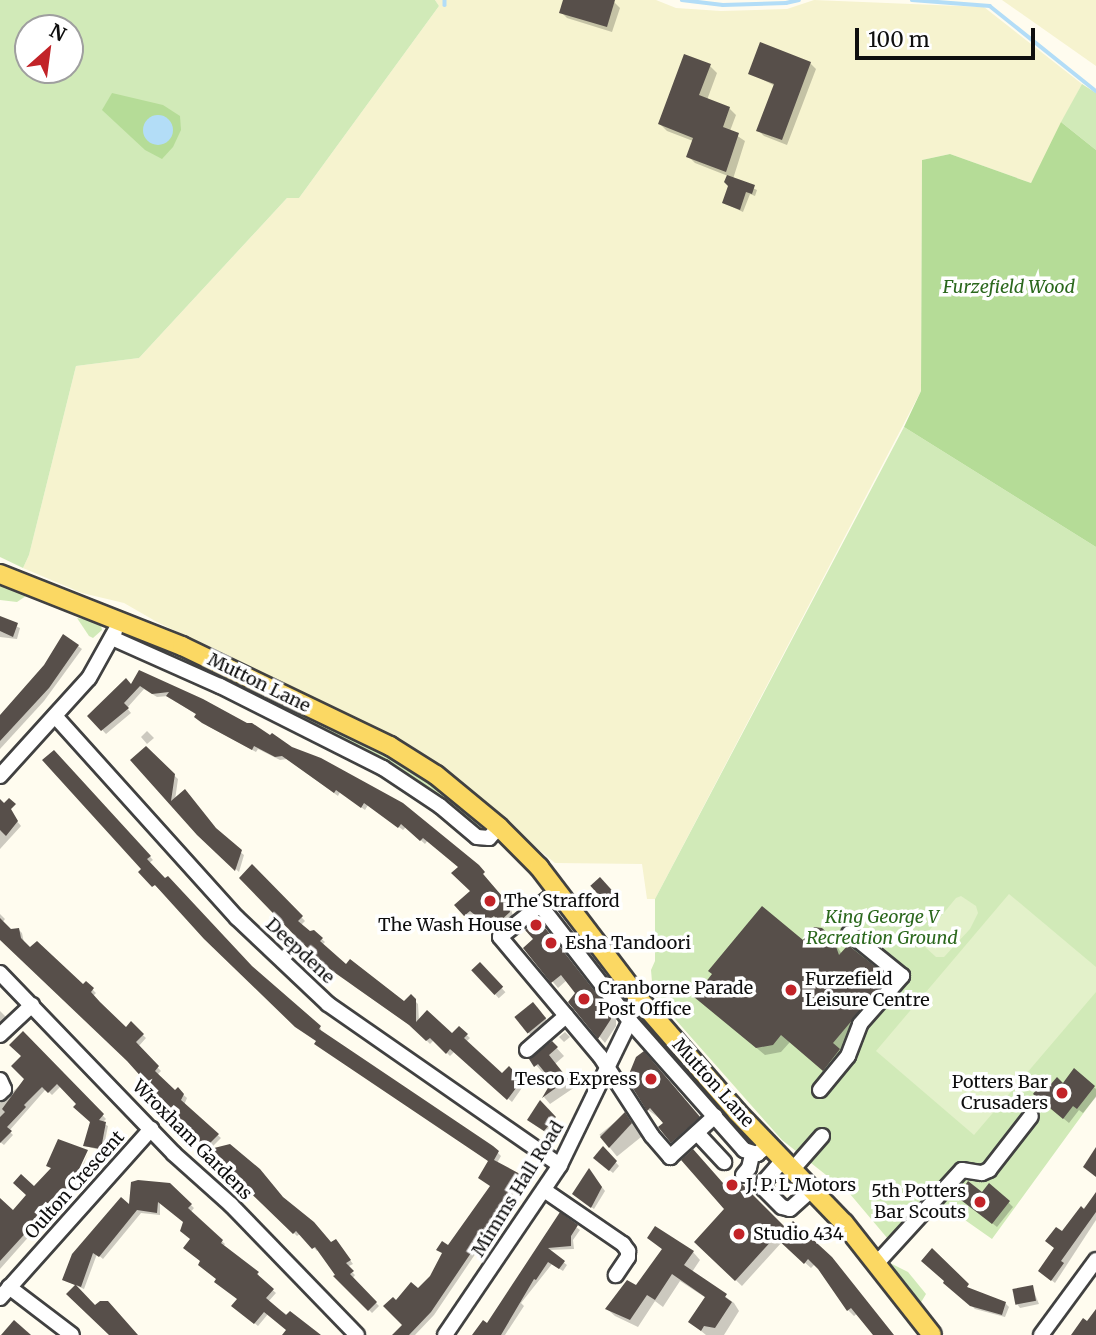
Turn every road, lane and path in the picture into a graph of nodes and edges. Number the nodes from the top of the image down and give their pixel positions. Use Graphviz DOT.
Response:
graph roads {
  1 [pos="0,574"];
  2 [pos="120,620"];
  3 [pos="112,638"];
  4 [pos="55,716"];
  5 [pos="0,776"];
  6 [pos="499,827"];
  7 [pos="558,891"];
  8 [pos="540,905"];
  9 [pos="849,933"];
  10 [pos="0,973"];
  11 [pos="32,1004"];
  12 [pos="566,1016"];
  13 [pos="630,1021"];
  14 [pos="0,1035"];
  15 [pos="527,1050"];
  16 [pos="608,1068"];
  17 [pos="0,1080"];
  18 [pos="820,1090"];
  19 [pos="0,1093"];
  20 [pos="715,1116"];
  21 [pos="1031,1116"];
  22 [pos="151,1129"];
  23 [pos="697,1133"];
  24 [pos="822,1136"];
  25 [pos="760,1150"];
  26 [pos="724,1162"];
  27 [pos="560,1165"];
  28 [pos="788,1165"];
  29 [pos="743,1175"];
  30 [pos="812,1189"];
  31 [pos="544,1190"];
  32 [pos="1096,1260"];
  33 [pos="877,1262"];
  34 [pos="616,1275"];
  35 [pos="5,1292"];
  36 [pos="72,1335"];
  37 [pos="357,1335"];
  38 [pos="445,1335"];
  39 [pos="932,1335"];
  40 [pos="1041,1335"];
  1 -- 2 [label="main road, Mutton Lane"];
  2 -- 3 [label="street"];
  2 -- 6 [label="main road, Mutton Lane"];
  3 -- 4 [label="street"];
  3 -- 6 [label="street, Mutton Lane"];
  4 -- 5 [label="street"];
  4 -- 27 [label="street, Deepdene"];
  6 -- 7 [label="main road, Mutton Lane"];
  7 -- 8 [label="street"];
  7 -- 25 [label="main road, Mutton Lane"];
  8 -- 12 [label="street"];
  8 -- 13 [label="street"];
  9 -- 18 [label="street"];
  10 -- 11 [label="street, Wroxham Gardens"];
  11 -- 14 [label="street"];
  11 -- 22 [label="street, Wroxham Gardens"];
  12 -- 15 [label="street"];
  12 -- 16 [label="street"];
  13 -- 16 [label="street, Mimms Hall Road"];
  13 -- 20 [label="street"];
  16 -- 23 [label="street"];
  16 -- 27 [label="street, Mimms Hall Road"];
  17 -- 19 [label="street"];
  20 -- 23 [label="street"];
  20 -- 25 [label="street"];
  21 -- 33 [label="street"];
  22 -- 35 [label="street, Oulton Crescent"];
  22 -- 37 [label="street, Wroxham Gardens"];
  23 -- 26 [label="street"];
  24 -- 28 [label="street"];
  25 -- 28 [label="main road, Mutton Lane"];
  25 -- 29 [label="street"];
  27 -- 31 [label="street, Mimms Hall Road"];
  28 -- 30 [label="main road, Mutton Lane"];
  28 -- 30 [label="street"];
  30 -- 33 [label="main road, Mutton Lane"];
  31 -- 34 [label="street"];
  31 -- 38 [label="street, Mimms Hall Road"];
  32 -- 40 [label="street"];
  33 -- 39 [label="main road, Mutton Lane"];
  35 -- 36 [label="street"];
}
